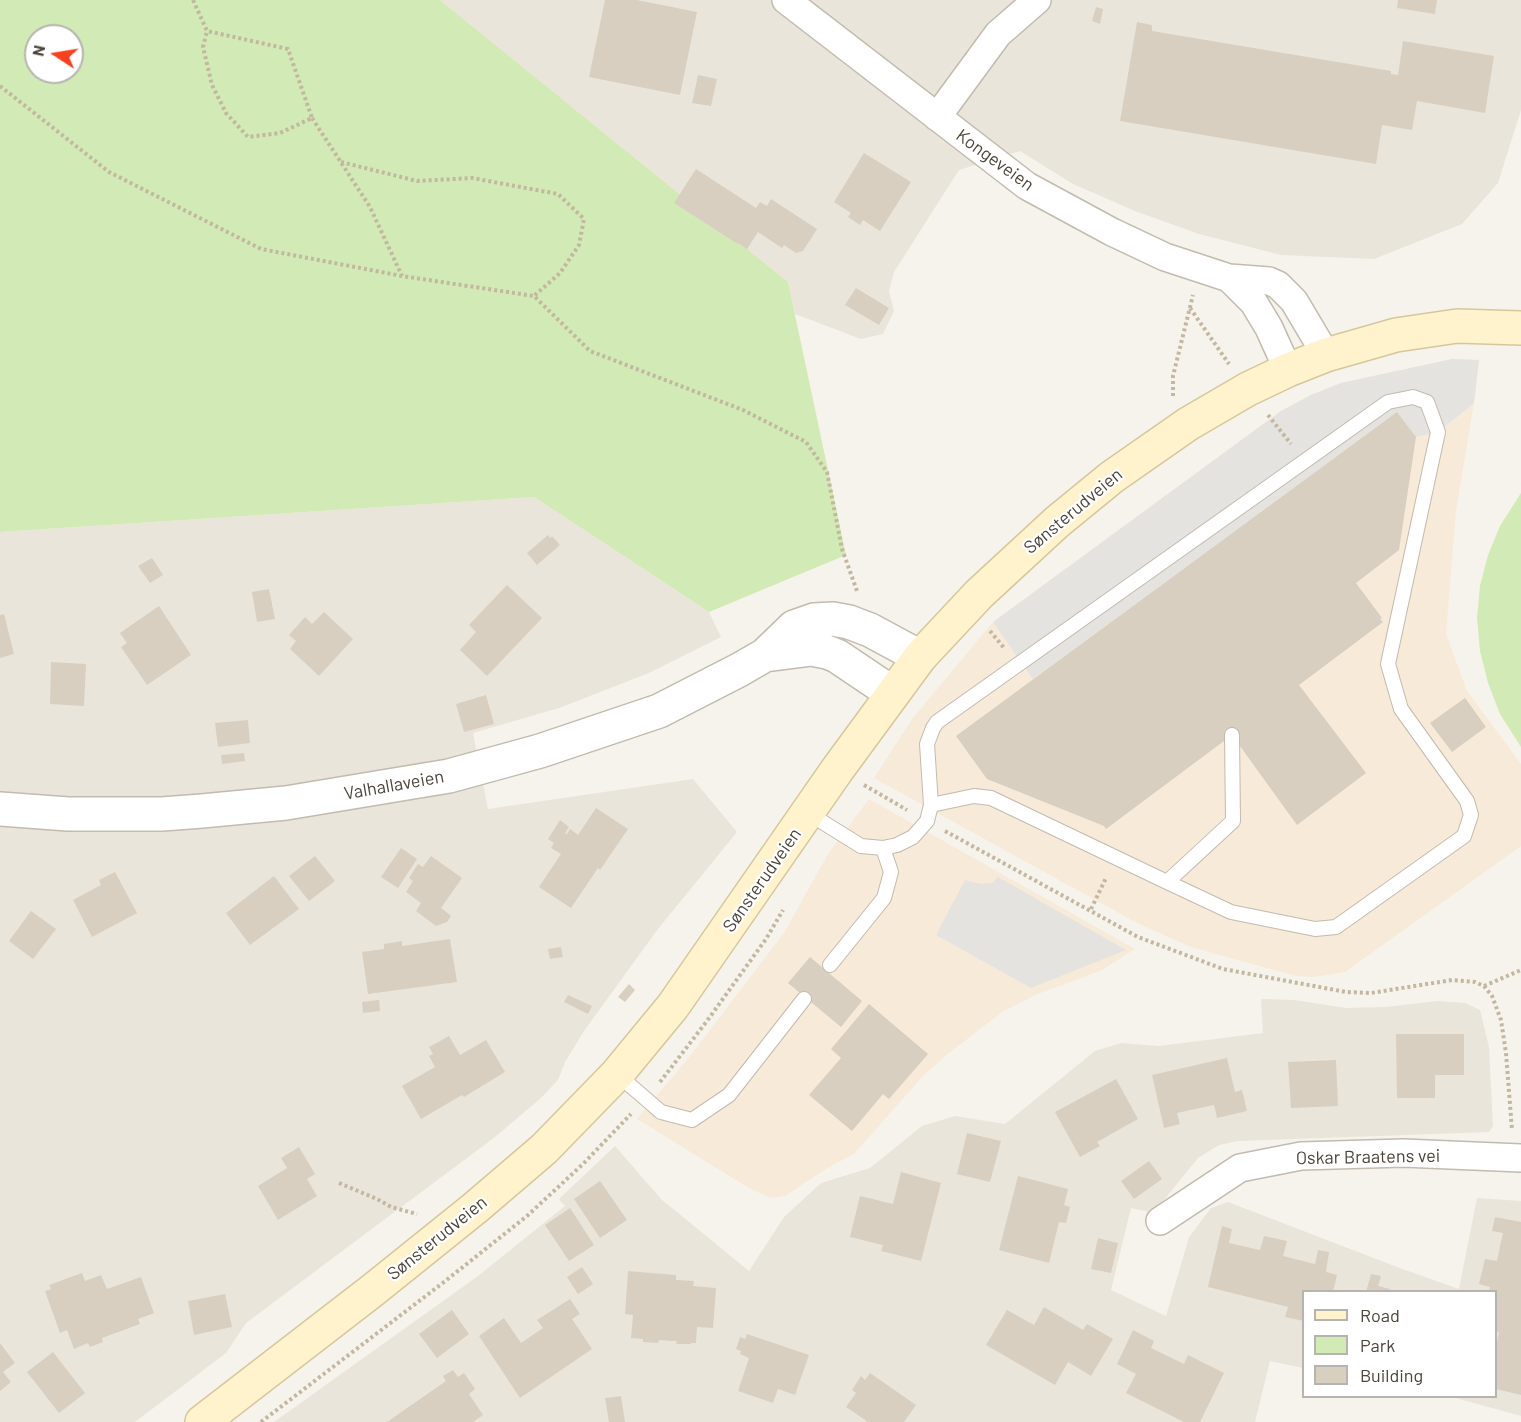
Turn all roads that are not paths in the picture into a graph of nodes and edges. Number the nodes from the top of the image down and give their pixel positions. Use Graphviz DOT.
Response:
graph roads {
  1 [pos="786,0"];
  2 [pos="1037,0"];
  3 [pos="937,117"];
  4 [pos="1229,278"];
  5 [pos="1521,328"];
  6 [pos="1326,355"];
  7 [pos="1288,370"];
  8 [pos="765,654"];
  9 [pos="920,657"];
  10 [pos="892,693"];
  11 [pos="1232,735"];
  12 [pos="931,805"];
  13 [pos="0,809"];
  14 [pos="808,813"];
  15 [pos="884,848"];
  16 [pos="1167,882"];
  17 [pos="830,965"];
  18 [pos="804,999"];
  19 [pos="617,1074"];
  20 [pos="1517,1158"];
  21 [pos="1160,1221"];
  22 [pos="202,1422"];
  1 -- 3 [label="street, Kongeveien"];
  2 -- 3 [label="street"];
  3 -- 4 [label="street, Kongeveien"];
  4 -- 6 [label="street, Kongeveien"];
  4 -- 7 [label="street, Kongeveien"];
  5 -- 6 [label="main road"];
  6 -- 7 [label="main road, Sønsterudveien"];
  7 -- 9 [label="main road, Sønsterudveien"];
  8 -- 9 [label="street, Valhallaveien"];
  8 -- 10 [label="street, Valhallaveien"];
  8 -- 13 [label="street, Valhallaveien"];
  9 -- 10 [label="main road, Sønsterudveien"];
  10 -- 14 [label="main road, Sønsterudveien"];
  11 -- 16 [label="lane"];
  12 -- 15 [label="lane"];
  12 -- 16 [label="lane"];
  12 -- 16 [label="lane"];
  14 -- 15 [label="lane"];
  14 -- 19 [label="main road, Sønsterudveien"];
  15 -- 17 [label="lane"];
  18 -- 19 [label="lane"];
  19 -- 22 [label="main road, Sønsterudveien"];
  20 -- 21 [label="street, Oskar Braatens vei"];
}
